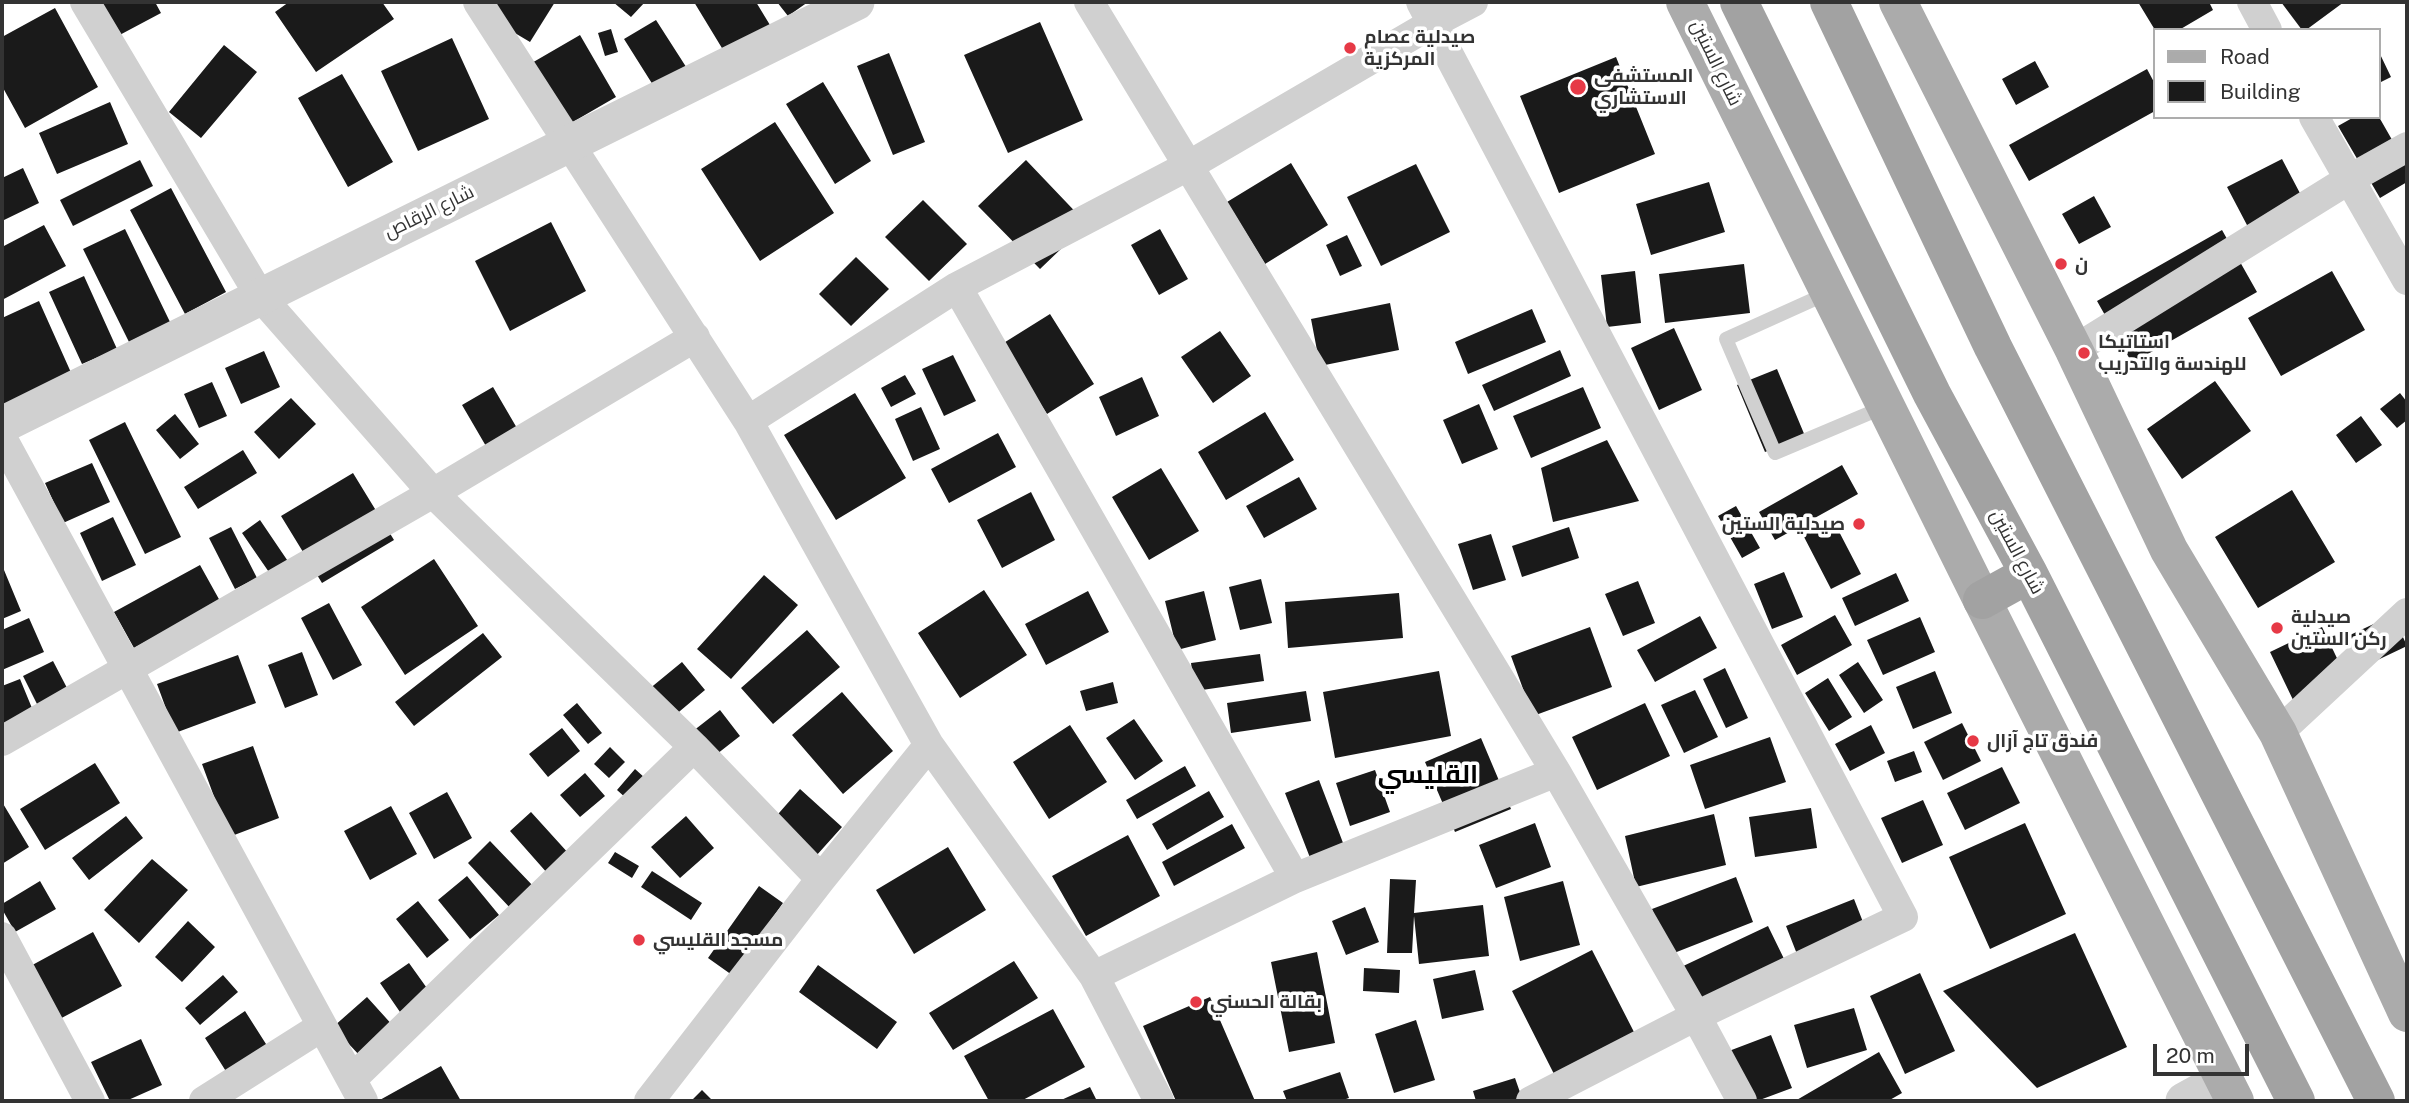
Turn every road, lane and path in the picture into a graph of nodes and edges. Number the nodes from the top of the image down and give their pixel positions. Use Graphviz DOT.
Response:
graph roads {
  1 [pos="85,2"];
  2 [pos="478,2"];
  3 [pos="856,2"];
  4 [pos="1089,2"];
  5 [pos="1473,2"];
  6 [pos="1685,2"];
  7 [pos="1740,2"];
  8 [pos="1829,2"];
  9 [pos="1898,2"];
  10 [pos="2252,2"];
  11 [pos="1427,12"];
  12 [pos="2266,28"];
  13 [pos="2315,119"];
  14 [pos="570,142"];
  15 [pos="2407,147"];
  16 [pos="1188,166"];
  17 [pos="2348,180"];
  18 [pos="2407,281"];
  19 [pos="957,287"];
  20 [pos="1830,293"];
  21 [pos="260,296"];
  22 [pos="695,337"];
  23 [pos="2074,351"];
  24 [pos="1886,406"];
  25 [pos="748,421"];
  26 [pos="2,425"];
  27 [pos="2,438"];
  28 [pos="433,493"];
  29 [pos="2029,574"];
  30 [pos="1982,600"];
  31 [pos="2407,612"];
  32 [pos="127,668"];
  33 [pos="2278,733"];
  34 [pos="2,741"];
  35 [pos="929,745"];
  36 [pos="694,747"];
  37 [pos="1556,772"];
  38 [pos="821,878"];
  39 [pos="1296,878"];
  40 [pos="2,937"];
  41 [pos="1094,976"];
  42 [pos="2404,1001"];
  43 [pos="1696,1016"];
  44 [pos="321,1027"];
  45 [pos="357,1090"];
  46 [pos="2230,1090"];
  47 [pos="90,1101"];
  48 [pos="204,1101"];
  49 [pos="649,1101"];
  50 [pos="1158,1101"];
  51 [pos="1531,1101"];
  52 [pos="1742,1101"];
  53 [pos="2184,1101"];
  54 [pos="2296,1101"];
  55 [pos="2376,1101"];
  1 -- 21 [label="street"];
  2 -- 14 [label="street"];
  3 -- 14 [label="street, شارع الرقاص"];
  4 -- 16 [label="street"];
  5 -- 11 [label="street"];
  6 -- 20 [label="main road, شارع الستين"];
  7 -- 29 [label="highway, شارع الستين"];
  8 -- 55 [label="highway"];
  9 -- 23 [label="main road"];
  10 -- 12 [label="street"];
  11 -- 16 [label="street"];
  11 -- 43 [label="street"];
  13 -- 17 [label="street"];
  14 -- 21 [label="street, شارع الرقاص"];
  14 -- 22 [label="street"];
  15 -- 17 [label="street"];
  16 -- 19 [label="street"];
  16 -- 37 [label="street"];
  17 -- 18 [label="street"];
  17 -- 23 [label="street"];
  19 -- 25 [label="street"];
  19 -- 39 [label="street"];
  20 -- 24 [label="main road, شارع الستين"];
  20 -- 24 [label="lane"];
  21 -- 26 [label="street, شارع الرقاص"];
  21 -- 28 [label="street"];
  22 -- 25 [label="street"];
  22 -- 28 [label="street"];
  23 -- 33 [label="main road"];
  24 -- 30 [label="main road, شارع الستين"];
  25 -- 35 [label="street"];
  27 -- 32 [label="street"];
  28 -- 32 [label="street"];
  28 -- 36 [label="street"];
  29 -- 30 [label="highway"];
  29 -- 54 [label="highway, شارع الستين"];
  30 -- 46 [label="main road, شارع الستين"];
  31 -- 33 [label="street"];
  32 -- 34 [label="street"];
  32 -- 44 [label="street"];
  33 -- 42 [label="main road"];
  35 -- 38 [label="street"];
  35 -- 41 [label="street"];
  36 -- 38 [label="street"];
  36 -- 45 [label="street"];
  37 -- 39 [label="street"];
  37 -- 43 [label="street"];
  38 -- 49 [label="street"];
  39 -- 41 [label="street"];
  40 -- 47 [label="street"];
  41 -- 50 [label="street"];
  43 -- 51 [label="street"];
  43 -- 52 [label="street"];
  44 -- 45 [label="street"];
  44 -- 48 [label="street"];
  46 -- 53 [label="street"];
}
